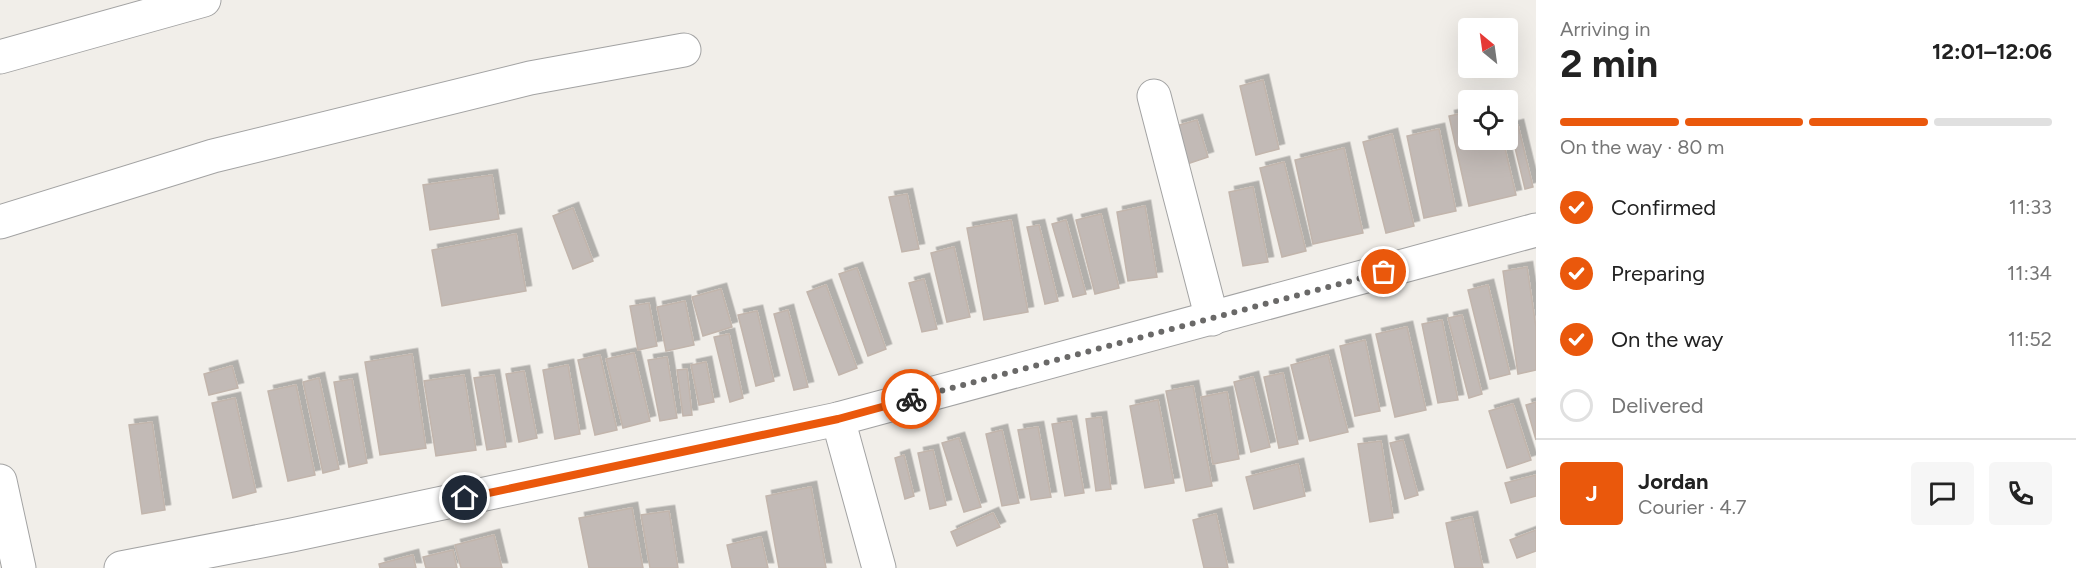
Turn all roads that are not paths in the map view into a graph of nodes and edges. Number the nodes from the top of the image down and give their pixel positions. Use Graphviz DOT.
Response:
graph roads {
  1 [pos="204,0"];
  2 [pos="684,50"];
  3 [pos="0,57"];
  4 [pos="1154,96"];
  5 [pos="0,222"];
  6 [pos="1536,230"];
  7 [pos="1212,319"];
  8 [pos="838,419"];
  9 [pos="0,481"];
  10 [pos="18,568"];
  11 [pos="121,568"];
  12 [pos="879,568"];
  1 -- 3 [label="street"];
  2 -- 5 [label="street"];
  4 -- 7 [label="street"];
  6 -- 7 [label="street"];
  7 -- 8 [label="street"];
  8 -- 11 [label="street"];
  8 -- 12 [label="street"];
  9 -- 10 [label="street"];
}
